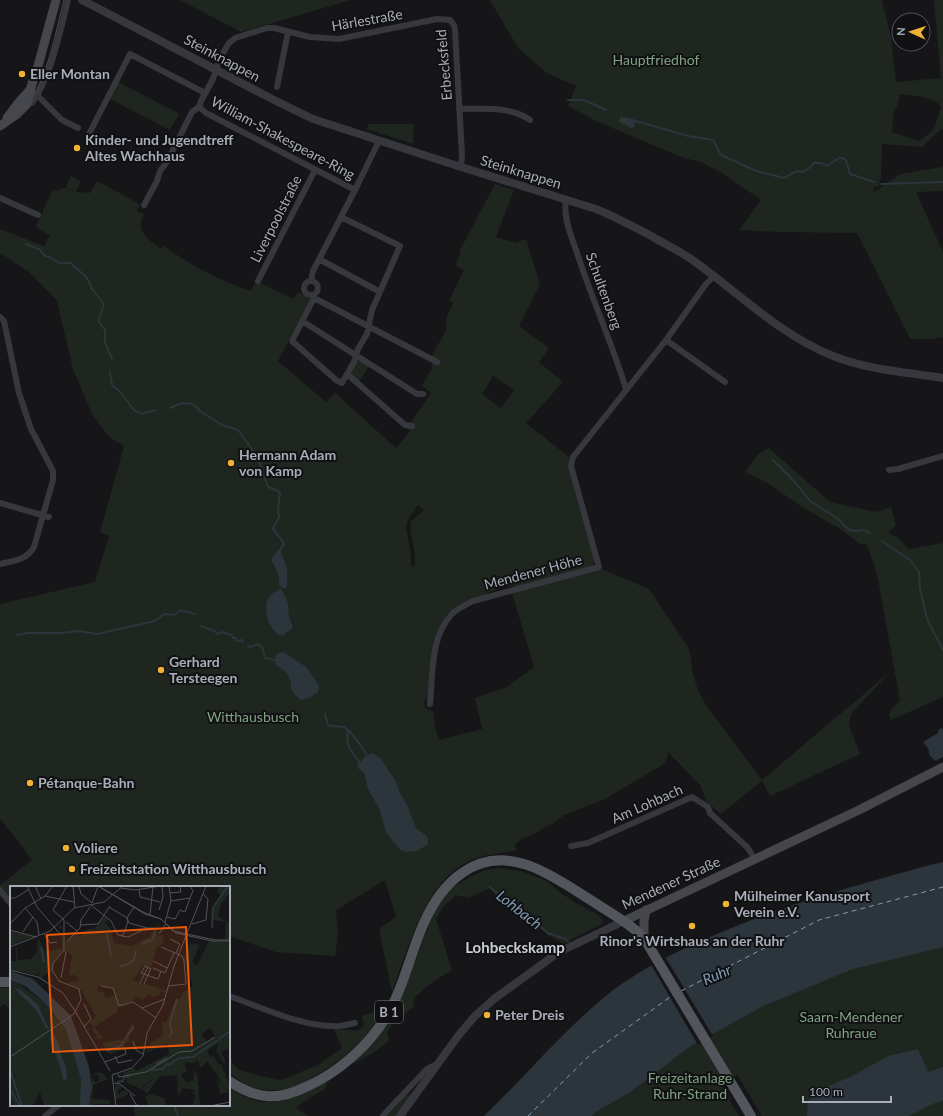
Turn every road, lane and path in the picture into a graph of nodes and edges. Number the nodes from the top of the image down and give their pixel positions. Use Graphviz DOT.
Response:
graph roads {
  1 [pos="56,0"];
  2 [pos="68,0"];
  3 [pos="82,0"];
  4 [pos="450,20"];
  5 [pos="288,32"];
  6 [pos="216,70"];
  7 [pos="277,87"];
  8 [pos="30,90"];
  9 [pos="205,93"];
  10 [pos="37,96"];
  11 [pos="26,105"];
  12 [pos="199,107"];
  13 [pos="459,109"];
  14 [pos="530,120"];
  15 [pos="3,124"];
  16 [pos="78,128"];
  17 [pos="89,134"];
  18 [pos="379,141"];
  19 [pos="460,167"];
  20 [pos="315,170"];
  21 [pos="355,190"];
  22 [pos="0,198"];
  23 [pos="566,200"];
  24 [pos="144,205"];
  25 [pos="38,215"];
  26 [pos="342,217"];
  27 [pos="319,259"];
  28 [pos="714,276"];
  29 [pos="258,280"];
  30 [pos="311,281"];
  31 [pos="380,292"];
  32 [pos="314,296"];
  33 [pos="0,317"];
  34 [pos="302,321"];
  35 [pos="368,326"];
  36 [pos="666,340"];
  37 [pos="357,356"];
  38 [pos="437,362"];
  39 [pos="347,374"];
  40 [pos="943,378"];
  41 [pos="725,382"];
  42 [pos="626,389"];
  43 [pos="424,394"];
  44 [pos="412,426"];
  45 [pos="943,456"];
  46 [pos="889,470"];
  47 [pos="0,503"];
  48 [pos="46,516"];
  49 [pos="0,564"];
  50 [pos="430,704"];
  51 [pos="943,766"];
  52 [pos="571,846"];
  53 [pos="755,859"];
  54 [pos="0,890"];
  55 [pos="10,903"];
  56 [pos="646,910"];
  57 [pos="624,921"];
  58 [pos="645,939"];
  59 [pos="230,996"];
  60 [pos="355,1023"];
  61 [pos="438,1063"];
  62 [pos="230,1083"];
  63 [pos="58,1106"];
  64 [pos="45,1116"];
  65 [pos="384,1116"];
  66 [pos="400,1116"];
  67 [pos="751,1116"];
  1 -- 8 [label="main road"];
  2 -- 10 [label="street"];
  3 -- 6 [label="street, Steinknappen"];
  4 -- 5 [label="street, Härlestraße"];
  4 -- 13 [label="street, Erbecksfeld"];
  5 -- 6 [label="street, Härlestraße"];
  5 -- 7 [label="street"];
  6 -- 9 [label="street, William-Shakespeare-Ring"];
  6 -- 18 [label="street, Steinknappen"];
  8 -- 10 [label="street"];
  8 -- 11 [label="main road"];
  8 -- 15 [label="main road"];
  9 -- 12 [label="street, William-Shakespeare-Ring"];
  9 -- 17 [label="street, William-Shakespeare-Ring"];
  10 -- 11 [label="street"];
  10 -- 16 [label="street"];
  11 -- 15 [label="main road"];
  12 -- 20 [label="street, William-Shakespeare-Ring"];
  12 -- 24 [label="street, William-Shakespeare-Ring"];
  13 -- 14 [label="street, Erbecksfeld"];
  13 -- 19 [label="street, Erbecksfeld"];
  18 -- 19 [label="street, Steinknappen"];
  18 -- 21 [label="street, William-Shakespeare-Ring"];
  19 -- 23 [label="street, Steinknappen"];
  20 -- 21 [label="street, William-Shakespeare-Ring"];
  20 -- 29 [label="street, Liverpoolstraße"];
  21 -- 26 [label="street, William-Shakespeare-Ring"];
  22 -- 25 [label="street"];
  23 -- 28 [label="street, Steinknappen"];
  23 -- 42 [label="street, Schultenberg"];
  26 -- 27 [label="street, William-Shakespeare-Ring"];
  26 -- 31 [label="street"];
  27 -- 30 [label="street, William-Shakespeare-Ring"];
  27 -- 31 [label="street"];
  28 -- 36 [label="street, Mendener Höhe"];
  28 -- 40 [label="street, Steinknappen"];
  30 -- 32 [label="street"];
  30 -- 32 [label="street"];
  31 -- 35 [label="street"];
  32 -- 34 [label="street"];
  32 -- 35 [label="street"];
  33 -- 48 [label="street"];
  34 -- 37 [label="street"];
  34 -- 39 [label="street"];
  35 -- 37 [label="street"];
  35 -- 38 [label="street"];
  36 -- 41 [label="street"];
  36 -- 42 [label="street, Mendener Höhe"];
  37 -- 39 [label="street"];
  37 -- 43 [label="street"];
  39 -- 44 [label="street"];
  42 -- 50 [label="street, Mendener Höhe"];
  45 -- 46 [label="street"];
  47 -- 48 [label="street"];
  48 -- 49 [label="street"];
  51 -- 53 [label="main road, Mendener Straße"];
  52 -- 53 [label="street, Am Lohbach"];
  53 -- 56 [label="main road, Mendener Straße"];
  54 -- 55 [label="street"];
  56 -- 57 [label="main road, Mendener Straße"];
  56 -- 58 [label="main road"];
  57 -- 58 [label="main road, B 1"];
  57 -- 61 [label="street, Mendener Straße"];
  57 -- 62 [label="main road, B 1"];
  58 -- 67 [label="main road, B 1"];
  59 -- 60 [label="street"];
  61 -- 65 [label="street, Mendener Straße"];
  61 -- 66 [label="street, Mendener Straße"];
  63 -- 64 [label="street"];
}
